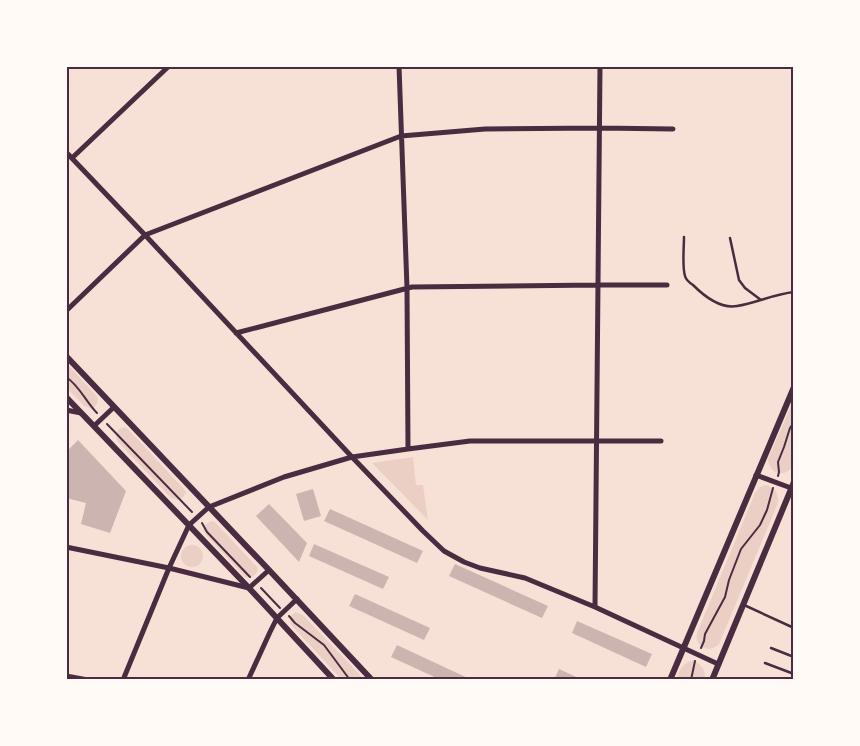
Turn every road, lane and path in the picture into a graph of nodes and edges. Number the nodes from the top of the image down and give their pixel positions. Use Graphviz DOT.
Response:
graph roads {
  1 [pos="169,66"];
  2 [pos="400,66"];
  3 [pos="600,66"];
  4 [pos="600,128"];
  5 [pos="673,129"];
  6 [pos="401,136"];
  7 [pos="66,152"];
  8 [pos="72,158"];
  9 [pos="145,235"];
  10 [pos="684,237"];
  11 [pos="730,238"];
  12 [pos="598,285"];
  13 [pos="667,285"];
  14 [pos="406,288"];
  15 [pos="794,292"];
  16 [pos="761,300"];
  17 [pos="66,311"];
  18 [pos="236,333"];
  19 [pos="66,356"];
  20 [pos="66,377"];
  21 [pos="794,387"];
  22 [pos="66,397"];
  23 [pos="114,407"];
  24 [pos="66,410"];
  25 [pos="81,413"];
  26 [pos="102,419"];
  27 [pos="794,422"];
  28 [pos="94,426"];
  29 [pos="595,440"];
  30 [pos="661,441"];
  31 [pos="408,449"];
  32 [pos="352,457"];
  33 [pos="756,475"];
  34 [pos="776,482"];
  35 [pos="793,486"];
  36 [pos="209,507"];
  37 [pos="197,518"];
  38 [pos="189,525"];
  39 [pos="66,547"];
  40 [pos="169,568"];
  41 [pos="269,570"];
  42 [pos="794,581"];
  43 [pos="256,582"];
  44 [pos="249,588"];
  45 [pos="794,591"];
  46 [pos="297,599"];
  47 [pos="743,605"];
  48 [pos="594,607"];
  49 [pos="284,612"];
  50 [pos="277,618"];
  51 [pos="794,628"];
  52 [pos="682,648"];
  53 [pos="771,648"];
  54 [pos="698,656"];
  55 [pos="794,657"];
  56 [pos="766,663"];
  57 [pos="718,664"];
  58 [pos="794,674"];
  59 [pos="66,676"];
  60 [pos="88,680"];
  61 [pos="123,680"];
  62 [pos="248,680"];
  63 [pos="334,680"];
  64 [pos="350,680"];
  65 [pos="372,680"];
  66 [pos="670,680"];
  67 [pos="691,680"];
  68 [pos="712,680"];
  1 -- 8 [label="street"];
  2 -- 6 [label="street"];
  3 -- 4 [label="street"];
  4 -- 5 [label="street"];
  4 -- 6 [label="street"];
  4 -- 12 [label="street"];
  6 -- 9 [label="street"];
  6 -- 14 [label="street"];
  7 -- 8 [label="street"];
  8 -- 9 [label="street"];
  9 -- 17 [label="street"];
  9 -- 18 [label="street"];
  10 -- 16 [label="lane"];
  11 -- 16 [label="lane"];
  12 -- 13 [label="street"];
  12 -- 14 [label="street"];
  12 -- 29 [label="street"];
  14 -- 18 [label="street"];
  14 -- 31 [label="street"];
  15 -- 16 [label="lane"];
  18 -- 32 [label="street"];
  19 -- 23 [label="street"];
  20 -- 26 [label="path"];
  21 -- 33 [label="street"];
  22 -- 25 [label="street"];
  23 -- 26 [label="street"];
  23 -- 36 [label="street"];
  24 -- 25 [label="street"];
  25 -- 28 [label="street"];
  26 -- 28 [label="street"];
  26 -- 37 [label="path"];
  27 -- 34 [label="path"];
  28 -- 38 [label="street"];
  29 -- 30 [label="street"];
  29 -- 31 [label="street"];
  29 -- 48 [label="street"];
  31 -- 32 [label="street"];
  32 -- 36 [label="street"];
  32 -- 48 [label="street"];
  33 -- 34 [label="street"];
  33 -- 52 [label="street"];
  34 -- 35 [label="street"];
  34 -- 54 [label="path"];
  35 -- 47 [label="street"];
  36 -- 37 [label="street"];
  36 -- 41 [label="street"];
  37 -- 38 [label="street"];
  37 -- 43 [label="path"];
  38 -- 40 [label="street"];
  38 -- 44 [label="street"];
  39 -- 40 [label="street"];
  40 -- 44 [label="street"];
  40 -- 61 [label="street"];
  41 -- 43 [label="street"];
  41 -- 46 [label="street"];
  42 -- 45 [label="lane"];
  43 -- 44 [label="street"];
  43 -- 49 [label="path"];
  44 -- 50 [label="street"];
  46 -- 49 [label="street"];
  46 -- 65 [label="street"];
  47 -- 51 [label="lane"];
  47 -- 57 [label="street"];
  48 -- 52 [label="street"];
  49 -- 50 [label="street"];
  49 -- 64 [label="path"];
  50 -- 62 [label="street"];
  50 -- 63 [label="street"];
  52 -- 54 [label="street"];
  52 -- 66 [label="street"];
  53 -- 55 [label="lane"];
  54 -- 57 [label="street"];
  54 -- 67 [label="path"];
  56 -- 58 [label="lane"];
  57 -- 68 [label="street"];
  59 -- 60 [label="street"];
}
